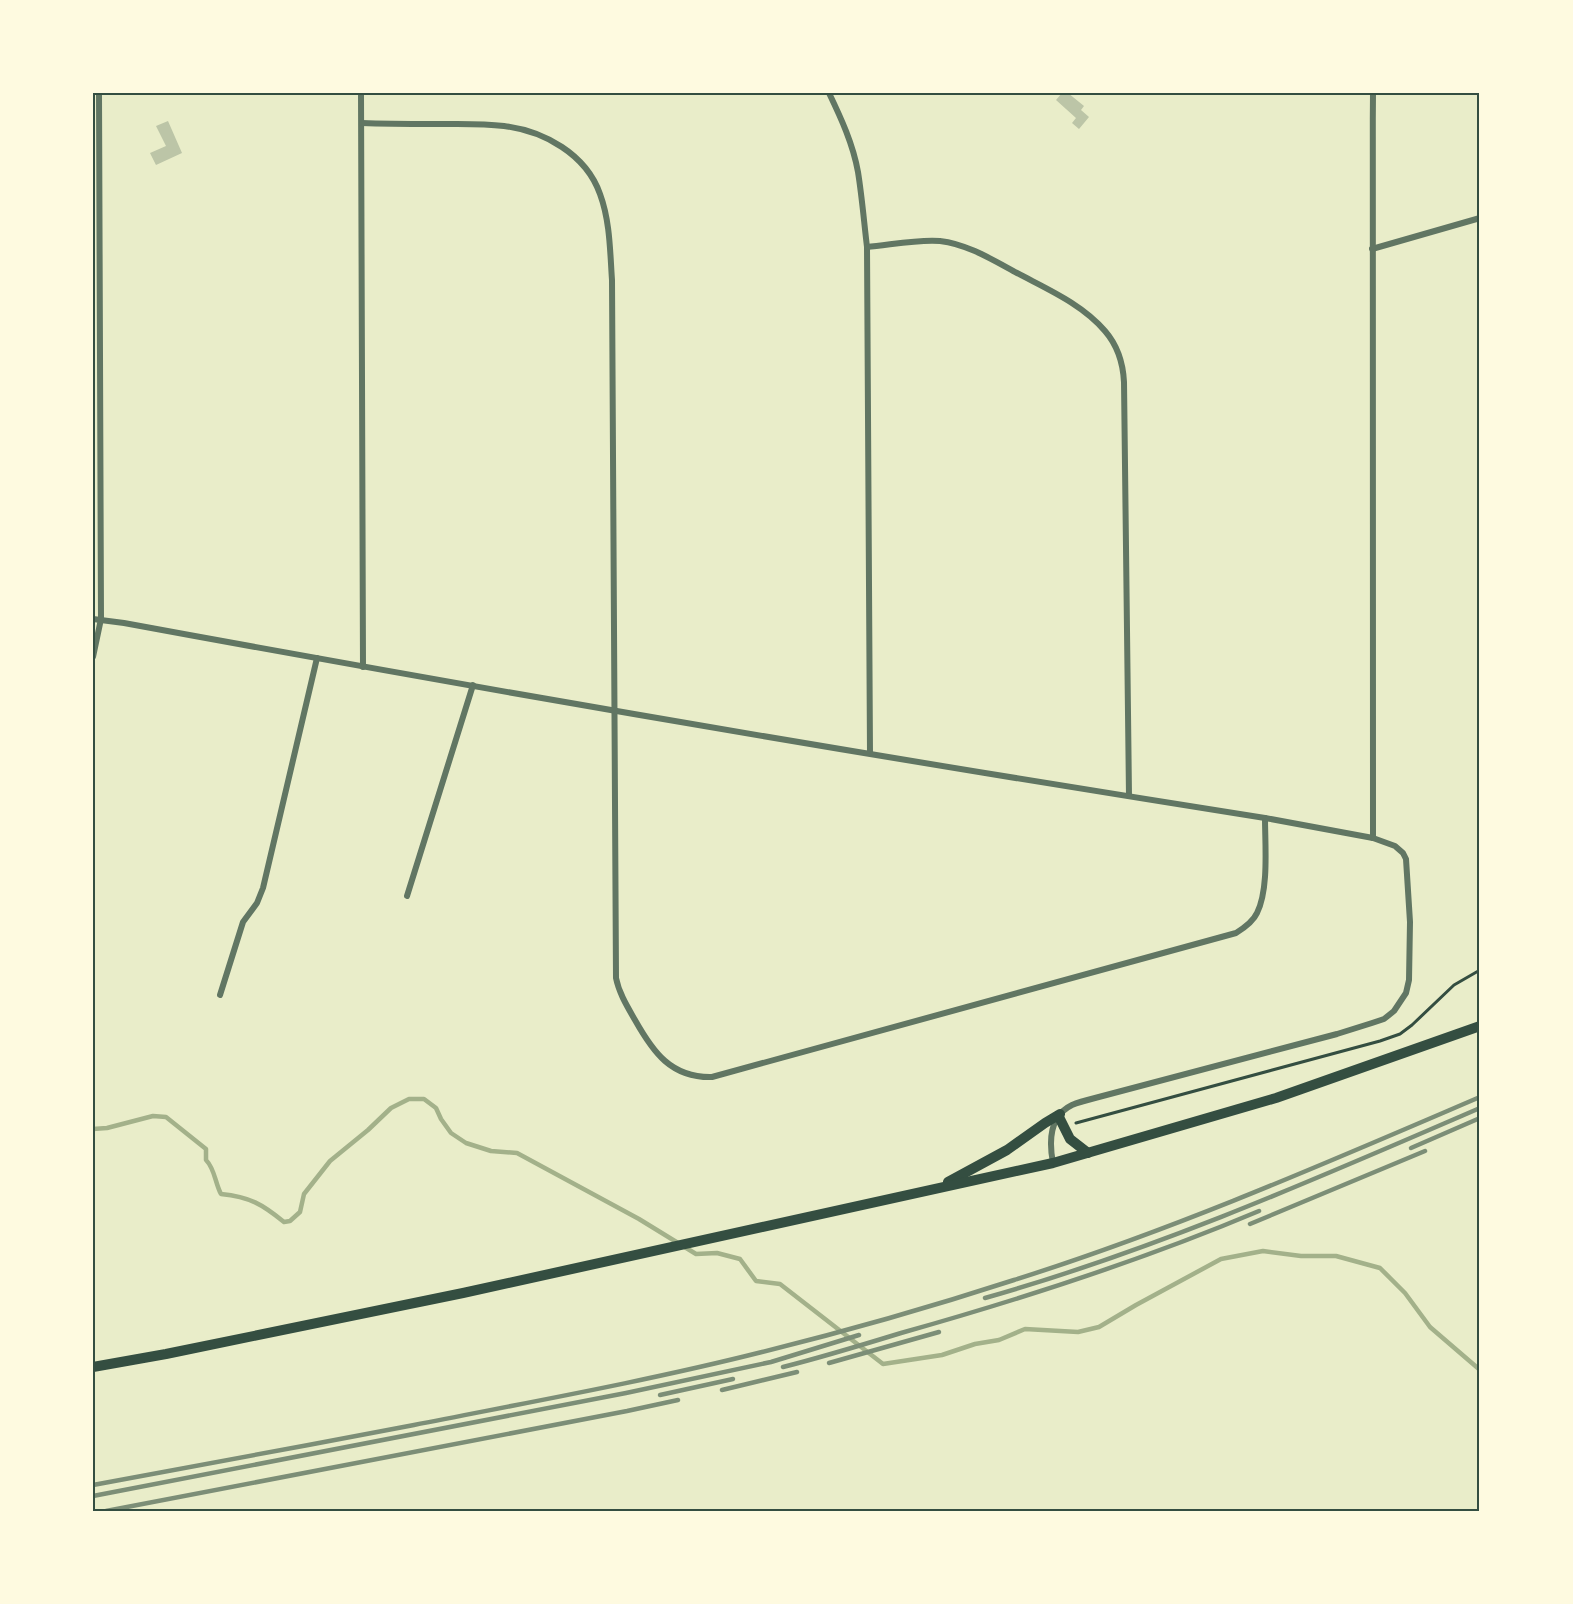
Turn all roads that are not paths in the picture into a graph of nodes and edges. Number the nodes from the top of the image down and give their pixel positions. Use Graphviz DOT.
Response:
graph roads {
  1 [pos="99,93"];
  2 [pos="361,93"];
  3 [pos="829,93"];
  4 [pos="1373,93"];
  5 [pos="362,123"];
  6 [pos="1480,218"];
  7 [pos="867,247"];
  8 [pos="1372,249"];
  9 [pos="93,619"];
  10 [pos="101,620"];
  11 [pos="93,657"];
  12 [pos="317,658"];
  13 [pos="363,667"];
  14 [pos="473,685"];
  15 [pos="614,710"];
  16 [pos="870,753"];
  17 [pos="1129,796"];
  18 [pos="1265,818"];
  19 [pos="1373,838"];
  20 [pos="407,896"];
  21 [pos="220,995"];
  22 [pos="1480,1026"];
  23 [pos="1061,1119"];
  24 [pos="1088,1153"];
  25 [pos="1053,1163"];
  26 [pos="940,1187"];
  27 [pos="93,1367"];
  1 -- 10 [label="street"];
  2 -- 5 [label="street"];
  3 -- 7 [label="street"];
  4 -- 8 [label="street"];
  5 -- 13 [label="street"];
  5 -- 15 [label="street"];
  6 -- 8 [label="street"];
  7 -- 16 [label="street"];
  7 -- 17 [label="street"];
  8 -- 19 [label="street"];
  9 -- 10 [label="street"];
  10 -- 11 [label="street"];
  10 -- 12 [label="street"];
  12 -- 13 [label="street"];
  12 -- 21 [label="street"];
  13 -- 14 [label="street"];
  14 -- 15 [label="street"];
  14 -- 20 [label="street"];
  15 -- 16 [label="street"];
  15 -- 18 [label="street"];
  16 -- 17 [label="street"];
  17 -- 18 [label="street"];
  18 -- 19 [label="street"];
  19 -- 23 [label="street"];
  22 -- 24 [label="main road"];
  23 -- 24 [label="main road"];
  23 -- 25 [label="street"];
  23 -- 26 [label="main road"];
  24 -- 25 [label="main road"];
  25 -- 26 [label="main road"];
  26 -- 27 [label="main road"];
}
